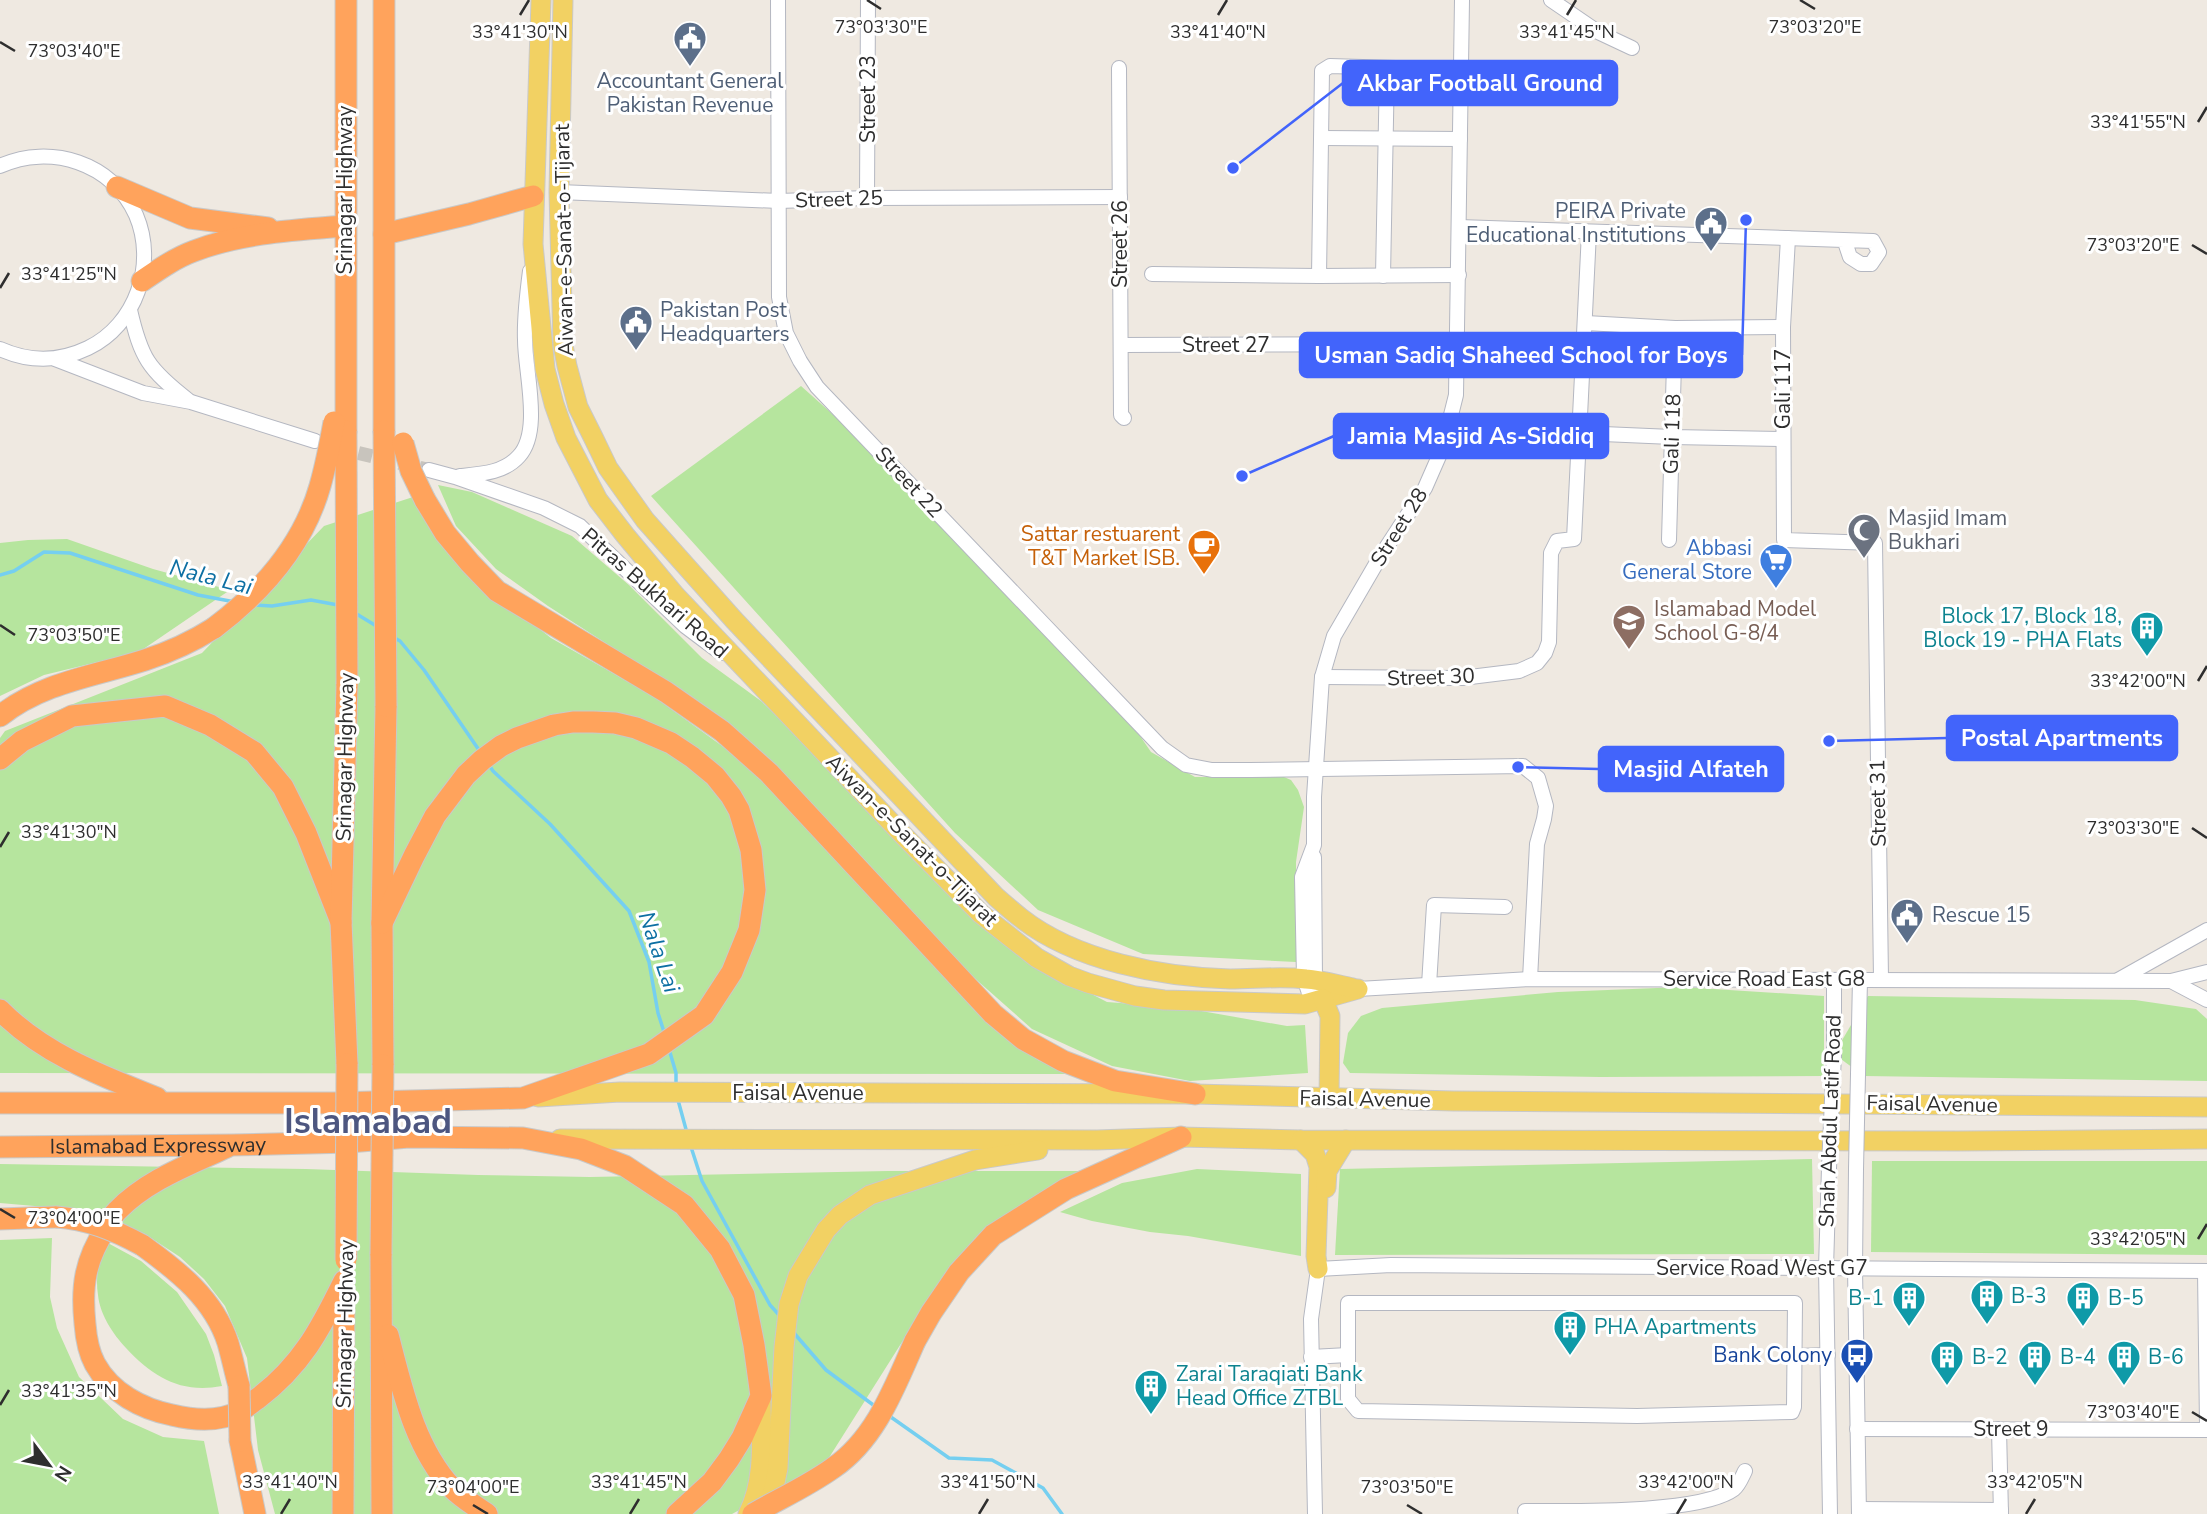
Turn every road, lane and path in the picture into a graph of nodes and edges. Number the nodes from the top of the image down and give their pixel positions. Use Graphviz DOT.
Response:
graph roads {
  1 [pos="345,0"];
  2 [pos="384,0"];
  3 [pos="541,0"];
  4 [pos="563,0"];
  5 [pos="778,0"];
  6 [pos="868,0"];
  7 [pos="1462,0"];
  8 [pos="1550,0"];
  9 [pos="1632,48"];
  10 [pos="1119,68"];
  11 [pos="1387,68"];
  12 [pos="1461,70"];
  13 [pos="1322,138"];
  14 [pos="1386,138"];
  15 [pos="1460,139"];
  16 [pos="0,151"];
  17 [pos="22,158"];
  18 [pos="0,166"];
  19 [pos="117,187"];
  20 [pos="559,192"];
  21 [pos="533,195"];
  22 [pos="1120,197"];
  23 [pos="867,198"];
  24 [pos="779,201"];
  25 [pos="345,226"];
  26 [pos="1459,227"];
  27 [pos="284,231"];
  28 [pos="1589,232"];
  29 [pos="384,234"];
  30 [pos="1788,238"];
  31 [pos="1846,242"];
  32 [pos="533,244"];
  33 [pos="1152,274"];
  34 [pos="1459,275"];
  35 [pos="1319,276"];
  36 [pos="1383,276"];
  37 [pos="142,281"];
  38 [pos="130,310"];
  39 [pos="1586,324"];
  40 [pos="1675,327"];
  41 [pos="1783,327"];
  42 [pos="1458,344"];
  43 [pos="1121,345"];
  44 [pos="0,349"];
  45 [pos="54,359"];
  46 [pos="383,375"];
  47 [pos="191,402"];
  48 [pos="1124,418"];
  49 [pos="340,427"];
  50 [pos="1580,433"];
  51 [pos="1672,437"];
  52 [pos="1783,439"];
  53 [pos="315,441"];
  54 [pos="429,470"];
  55 [pos="455,477"];
  56 [pos="645,520"];
  57 [pos="625,535"];
  58 [pos="1669,540"];
  59 [pos="1875,542"];
  60 [pos="1322,677"];
  61 [pos="759,682"];
  62 [pos="0,716"];
  63 [pos="0,759"];
  64 [pos="1316,770"];
  65 [pos="1505,907"];
  66 [pos="341,922"];
  67 [pos="382,923"];
  68 [pos="2207,930"];
  69 [pos="2207,972"];
  70 [pos="1231,979"];
  71 [pos="1310,979"];
  72 [pos="1530,979"];
  73 [pos="1860,979"];
  74 [pos="1881,979"];
  75 [pos="1834,980"];
  76 [pos="2116,981"];
  77 [pos="2171,981"];
  78 [pos="1429,985"];
  79 [pos="1358,989"];
  80 [pos="2207,1000"];
  81 [pos="1318,1001"];
  82 [pos="1230,1002"];
  83 [pos="0,1010"];
  84 [pos="1195,1094"];
  85 [pos="523,1098"];
  86 [pos="1329,1098"];
  87 [pos="0,1103"];
  88 [pos="169,1103"];
  89 [pos="2207,1107"];
  90 [pos="1181,1136"];
  91 [pos="523,1138"];
  92 [pos="2207,1139"];
  93 [pos="1097,1140"];
  94 [pos="1301,1140"];
  95 [pos="1346,1140"];
  96 [pos="232,1145"];
  97 [pos="0,1147"];
  98 [pos="0,1219"];
  99 [pos="1826,1268"];
  100 [pos="1855,1268"];
  101 [pos="1318,1269"];
  102 [pos="345,1271"];
  103 [pos="2206,1271"];
  104 [pos="380,1299"];
  105 [pos="1348,1355"];
  106 [pos="1828,1355"];
  107 [pos="1795,1356"];
  108 [pos="1311,1357"];
  109 [pos="761,1396"];
  110 [pos="2207,1428"];
  111 [pos="1857,1429"];
  112 [pos="1999,1429"];
  113 [pos="1745,1471"];
  114 [pos="1525,1511"];
  115 [pos="1859,1511"];
  116 [pos="1670,1512"];
  117 [pos="2001,1512"];
  118 [pos="255,1514"];
  119 [pos="343,1514"];
  120 [pos="382,1514"];
  121 [pos="487,1514"];
  122 [pos="677,1514"];
  123 [pos="750,1514"];
  124 [pos="766,1514"];
  125 [pos="1315,1514"];
  126 [pos="1830,1514"];
  1 -- 25 [label="highway, Srinagar Highway"];
  2 -- 29 [label="highway, Srinagar Highway"];
  3 -- 21 [label="main road, Aiwan-e-Sanat-o-Tijarat"];
  4 -- 20 [label="main road, Aiwan-e-Sanat-o-Tijarat"];
  5 -- 24 [label="street, Street 22"];
  6 -- 23 [label="street, Street 23"];
  7 -- 12 [label="street, Street 28"];
  8 -- 9 [label="street"];
  10 -- 22 [label="street, Street 26"];
  11 -- 12 [label="street"];
  11 -- 13 [label="street"];
  11 -- 14 [label="street"];
  12 -- 15 [label="street, Street 28"];
  13 -- 14 [label="street"];
  13 -- 35 [label="street"];
  14 -- 15 [label="street"];
  14 -- 36 [label="street"];
  15 -- 26 [label="street, Street 28"];
  16 -- 17 [label="street"];
  17 -- 18 [label="street"];
  17 -- 19 [label="street"];
  19 -- 27 [label="highway"];
  19 -- 37 [label="street"];
  20 -- 24 [label="street, Street 25"];
  20 -- 56 [label="main road, Aiwan-e-Sanat-o-Tijarat"];
  21 -- 29 [label="highway"];
  21 -- 32 [label="main road, Aiwan-e-Sanat-o-Tijarat"];
  22 -- 23 [label="street, Street 25"];
  22 -- 43 [label="street, Street 26"];
  23 -- 24 [label="street, Street 25"];
  24 -- 64 [label="street, Street 22"];
  25 -- 27 [label="highway"];
  25 -- 49 [label="highway, Srinagar Highway"];
  26 -- 28 [label="street"];
  26 -- 34 [label="street, Street 28"];
  27 -- 37 [label="highway"];
  28 -- 30 [label="street"];
  28 -- 39 [label="street"];
  29 -- 46 [label="highway, Srinagar Highway"];
  30 -- 31 [label="street"];
  30 -- 41 [label="street, Gali 117"];
  32 -- 55 [label="street"];
  32 -- 57 [label="main road, Aiwan-e-Sanat-o-Tijarat"];
  33 -- 35 [label="street"];
  34 -- 36 [label="street"];
  34 -- 42 [label="street, Street 28"];
  35 -- 36 [label="street"];
  37 -- 38 [label="street"];
  38 -- 45 [label="street"];
  38 -- 47 [label="street"];
  39 -- 40 [label="street"];
  39 -- 50 [label="street"];
  40 -- 41 [label="street"];
  40 -- 51 [label="street, Gali 118"];
  41 -- 52 [label="street, Gali 117"];
  42 -- 43 [label="street, Street 27"];
  42 -- 60 [label="street, Street 28"];
  43 -- 48 [label="street, Street 26"];
  44 -- 45 [label="street"];
  45 -- 47 [label="street"];
  46 -- 67 [label="highway, Srinagar Highway, bridge"];
  46 -- 84 [label="highway, bridge"];
  47 -- 53 [label="street"];
  49 -- 62 [label="highway, bridge"];
  49 -- 66 [label="highway, Srinagar Highway, bridge"];
  50 -- 51 [label="street"];
  50 -- 60 [label="street, Street 30"];
  51 -- 52 [label="street"];
  51 -- 58 [label="street, Gali 118"];
  52 -- 59 [label="street, Gali 117"];
  54 -- 55 [label="street, Pitras Bukhari Road"];
  55 -- 61 [label="street, Pitras Bukhari Road"];
  56 -- 57 [label="main road"];
  56 -- 70 [label="main road, Aiwan-e-Sanat-o-Tijarat"];
  57 -- 61 [label="main road, Aiwan-e-Sanat-o-Tijarat"];
  59 -- 74 [label="street, Street 31"];
  60 -- 64 [label="street, Street 28"];
  61 -- 82 [label="main road, Aiwan-e-Sanat-o-Tijarat"];
  63 -- 66 [label="highway"];
  64 -- 71 [label="street, Street 28"];
  64 -- 72 [label="street, Street 22"];
  65 -- 78 [label="street"];
  66 -- 102 [label="highway, Srinagar Highway, bridge"];
  67 -- 85 [label="highway, Islamabad Expressway"];
  67 -- 104 [label="highway, Srinagar Highway, bridge"];
  68 -- 76 [label="street"];
  69 -- 77 [label="street"];
  70 -- 71 [label="main road, Aiwan-e-Sanat-o-Tijarat"];
  70 -- 82 [label="main road"];
  71 -- 79 [label="main road, Aiwan-e-Sanat-o-Tijarat"];
  71 -- 81 [label="street"];
  72 -- 75 [label="street, Service Road East G8"];
  72 -- 78 [label="street, Service Road East G8"];
  73 -- 74 [label="street, Service Road East G8"];
  73 -- 75 [label="street, Service Road East G8"];
  73 -- 100 [label="street, Shah Abdul Latif Road, bridge"];
  74 -- 76 [label="street, Service Road East G8"];
  75 -- 99 [label="street, Shah Abdul Latif Road, bridge"];
  76 -- 77 [label="street, Service Road East G8"];
  77 -- 80 [label="street"];
  78 -- 79 [label="street, Service Road East G8"];
  79 -- 81 [label="main road, Aiwan-e-Sanat-o-Tijarat"];
  81 -- 82 [label="main road, Aiwan-e-Sanat-o-Tijarat"];
  81 -- 86 [label="main road"];
  83 -- 88 [label="highway"];
  84 -- 85 [label="main road, Faisal Avenue"];
  84 -- 86 [label="main road, Faisal Avenue"];
  85 -- 88 [label="highway, Islamabad Expressway"];
  86 -- 89 [label="main road, Faisal Avenue"];
  87 -- 88 [label="highway, Islamabad Expressway"];
  90 -- 93 [label="main road, Faisal Avenue"];
  90 -- 94 [label="main road, Faisal Avenue"];
  90 -- 123 [label="highway, bridge"];
  91 -- 93 [label="main road, Faisal Avenue"];
  91 -- 96 [label="highway, Islamabad Expressway"];
  91 -- 109 [label="highway, Islamabad Expressway"];
  92 -- 95 [label="main road, Faisal Avenue"];
  93 -- 124 [label="main road"];
  94 -- 95 [label="main road, Faisal Avenue"];
  94 -- 101 [label="main road"];
  95 -- 101 [label="main road"];
  96 -- 97 [label="highway, Islamabad Expressway"];
  96 -- 102 [label="highway"];
  98 -- 118 [label="highway, bridge"];
  99 -- 100 [label="street, Service Road West G7"];
  99 -- 101 [label="street, Service Road West G7"];
  99 -- 106 [label="street, Shah Abdul Latif Road"];
  100 -- 103 [label="street, Service Road West G7"];
  100 -- 111 [label="street, Shah Abdul Latif Road"];
  101 -- 108 [label="street"];
  102 -- 119 [label="highway, Srinagar Highway"];
  103 -- 110 [label="street"];
  104 -- 120 [label="highway, Srinagar Highway"];
  104 -- 121 [label="highway"];
  105 -- 107 [label="street"];
  105 -- 107 [label="street"];
  105 -- 108 [label="street"];
  106 -- 107 [label="street"];
  106 -- 126 [label="street, Shah Abdul Latif Road"];
  108 -- 125 [label="street"];
  109 -- 122 [label="highway"];
  109 -- 123 [label="main road"];
  110 -- 112 [label="street, Street 9"];
  111 -- 112 [label="street, Street 9"];
  111 -- 115 [label="street, Shah Abdul Latif Road"];
  112 -- 117 [label="street"];
  113 -- 116 [label="street"];
  114 -- 116 [label="street"];
  115 -- 117 [label="street"];
}
